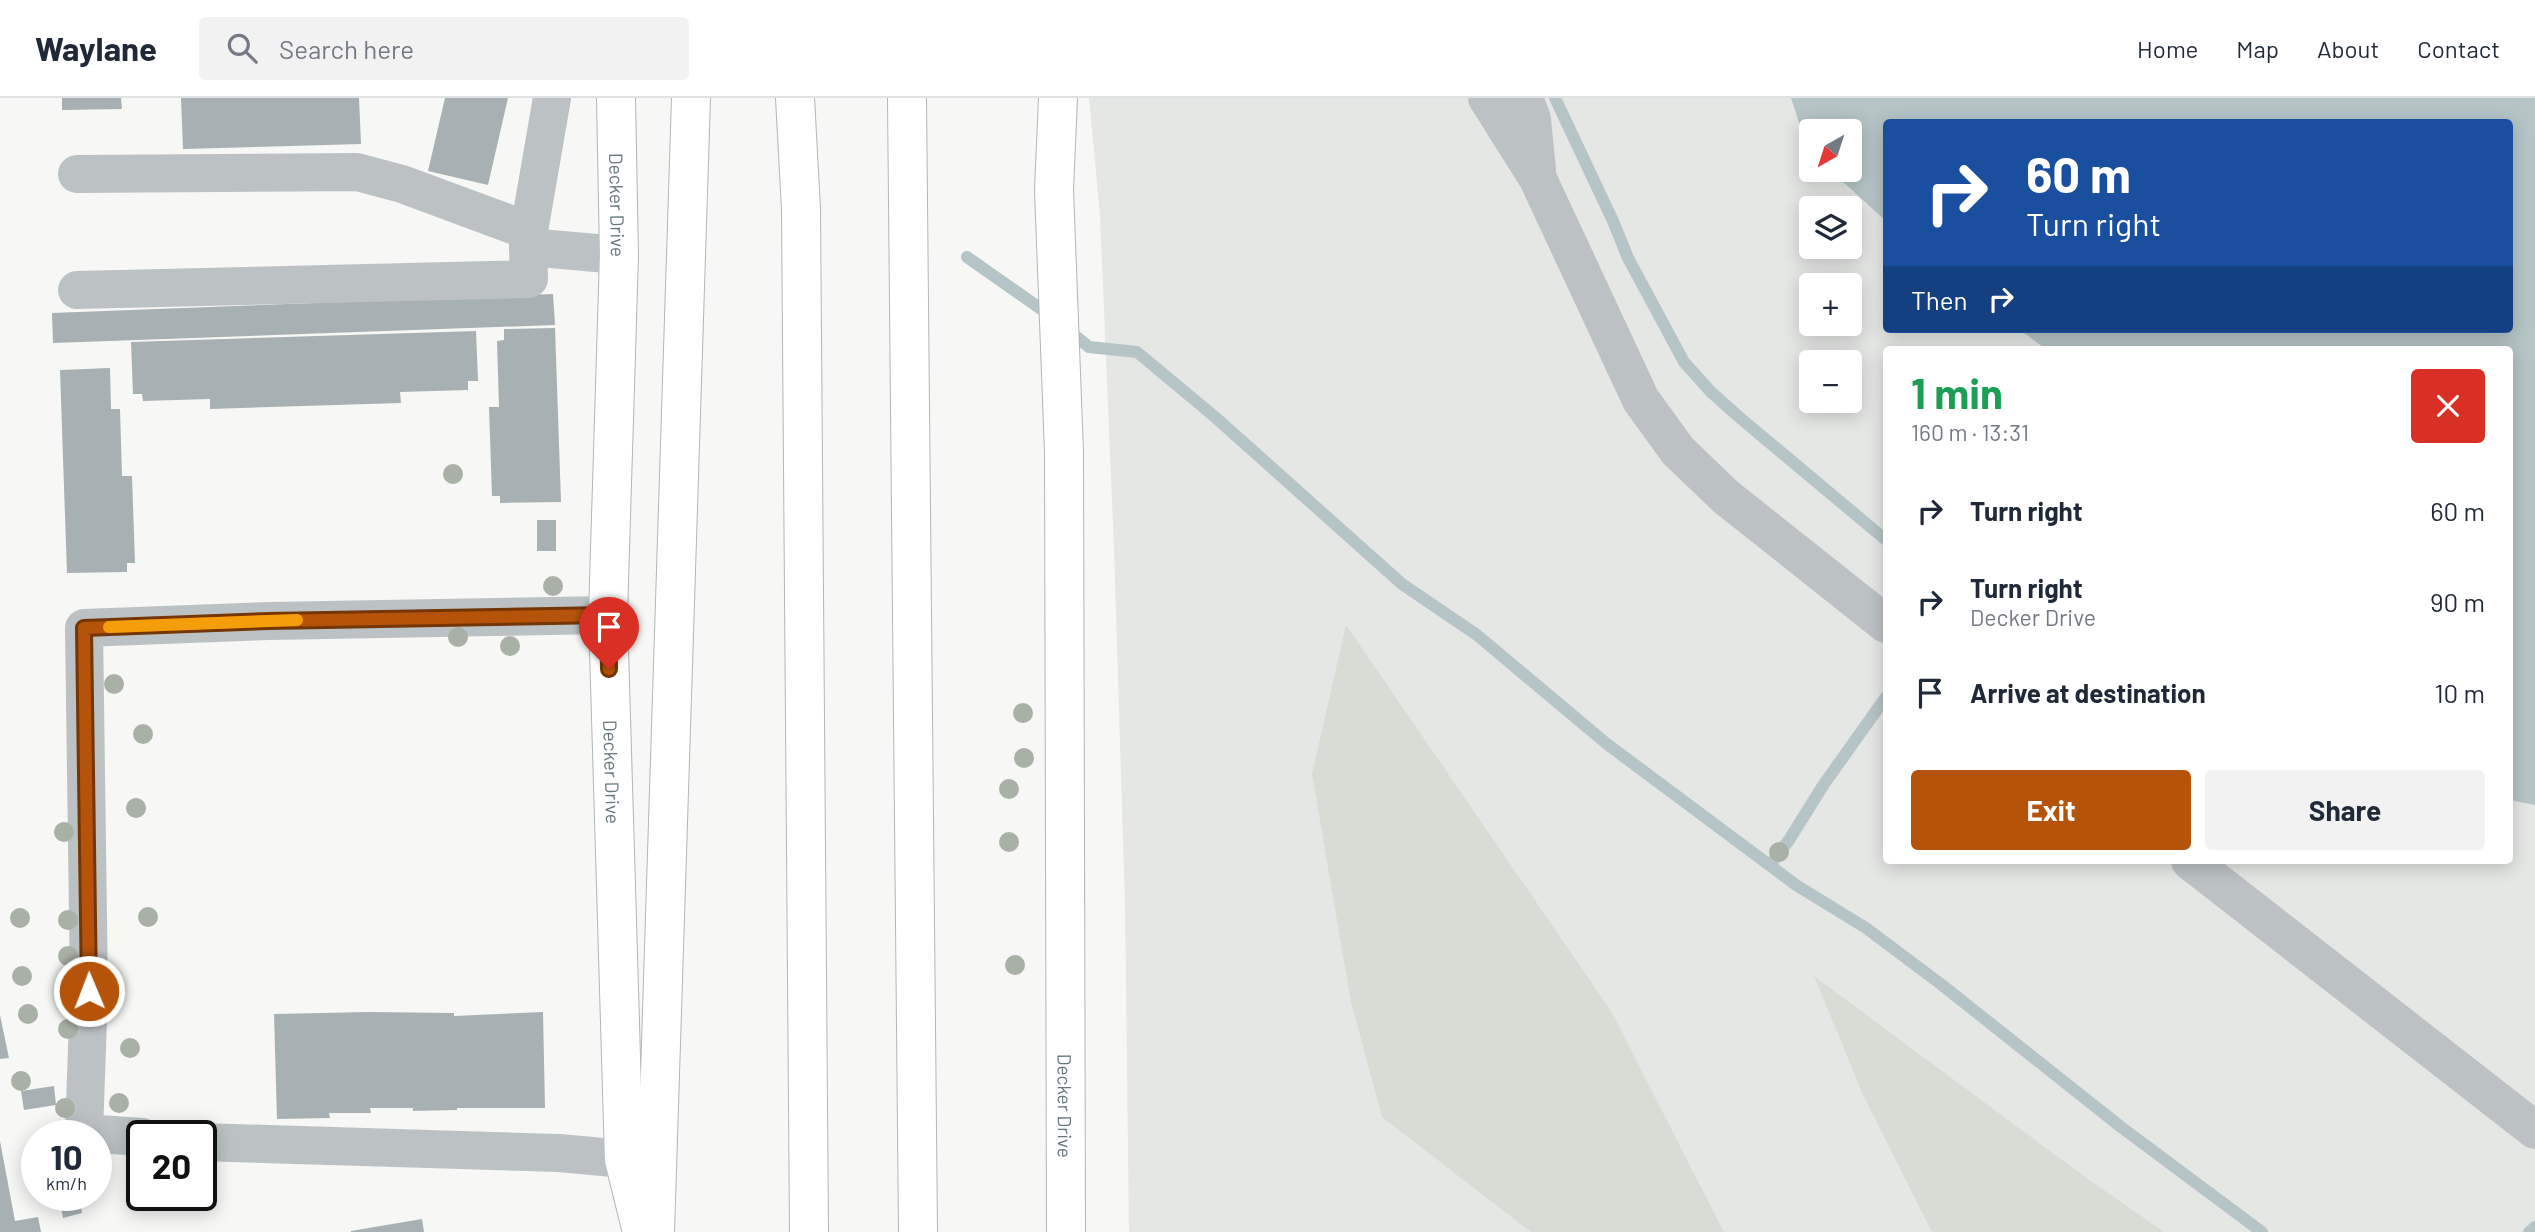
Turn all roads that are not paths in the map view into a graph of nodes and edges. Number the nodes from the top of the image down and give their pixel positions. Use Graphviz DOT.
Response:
graph roads {
  1 [pos="552,98"];
  2 [pos="691,98"];
  3 [pos="796,98"];
  4 [pos="907,98"];
  5 [pos="1059,98"];
  6 [pos="1488,98"];
  7 [pos="1524,98"];
  8 [pos="616,113"];
  9 [pos="77,174"];
  10 [pos="1538,179"];
  11 [pos="528,239"];
  12 [pos="619,255"];
  13 [pos="77,290"];
  14 [pos="608,615"];
  15 [pos="1883,622"];
  16 [pos="2194,864"];
  17 [pos="2535,1130"];
  18 [pos="126,1137"];
  19 [pos="217,1142"];
  20 [pos="624,1159"];
  21 [pos="642,1232"];
  22 [pos="655,1232"];
  23 [pos="809,1232"];
  24 [pos="918,1232"];
  25 [pos="1066,1232"];
  1 -- 11 [label="lane"];
  2 -- 22 [label="main road"];
  3 -- 23 [label="main road"];
  4 -- 24 [label="main road"];
  5 -- 25 [label="main road, Decker Drive"];
  6 -- 10 [label="lane"];
  7 -- 10 [label="lane"];
  8 -- 12 [label="main road, Decker Drive"];
  9 -- 11 [label="lane"];
  10 -- 15 [label="lane"];
  11 -- 12 [label="lane"];
  11 -- 13 [label="lane"];
  12 -- 14 [label="main road, Decker Drive"];
  14 -- 18 [label="lane"];
  14 -- 20 [label="main road, Decker Drive"];
  16 -- 17 [label="lane"];
  19 -- 20 [label="lane"];
  20 -- 21 [label="main road, Decker Drive"];
}
